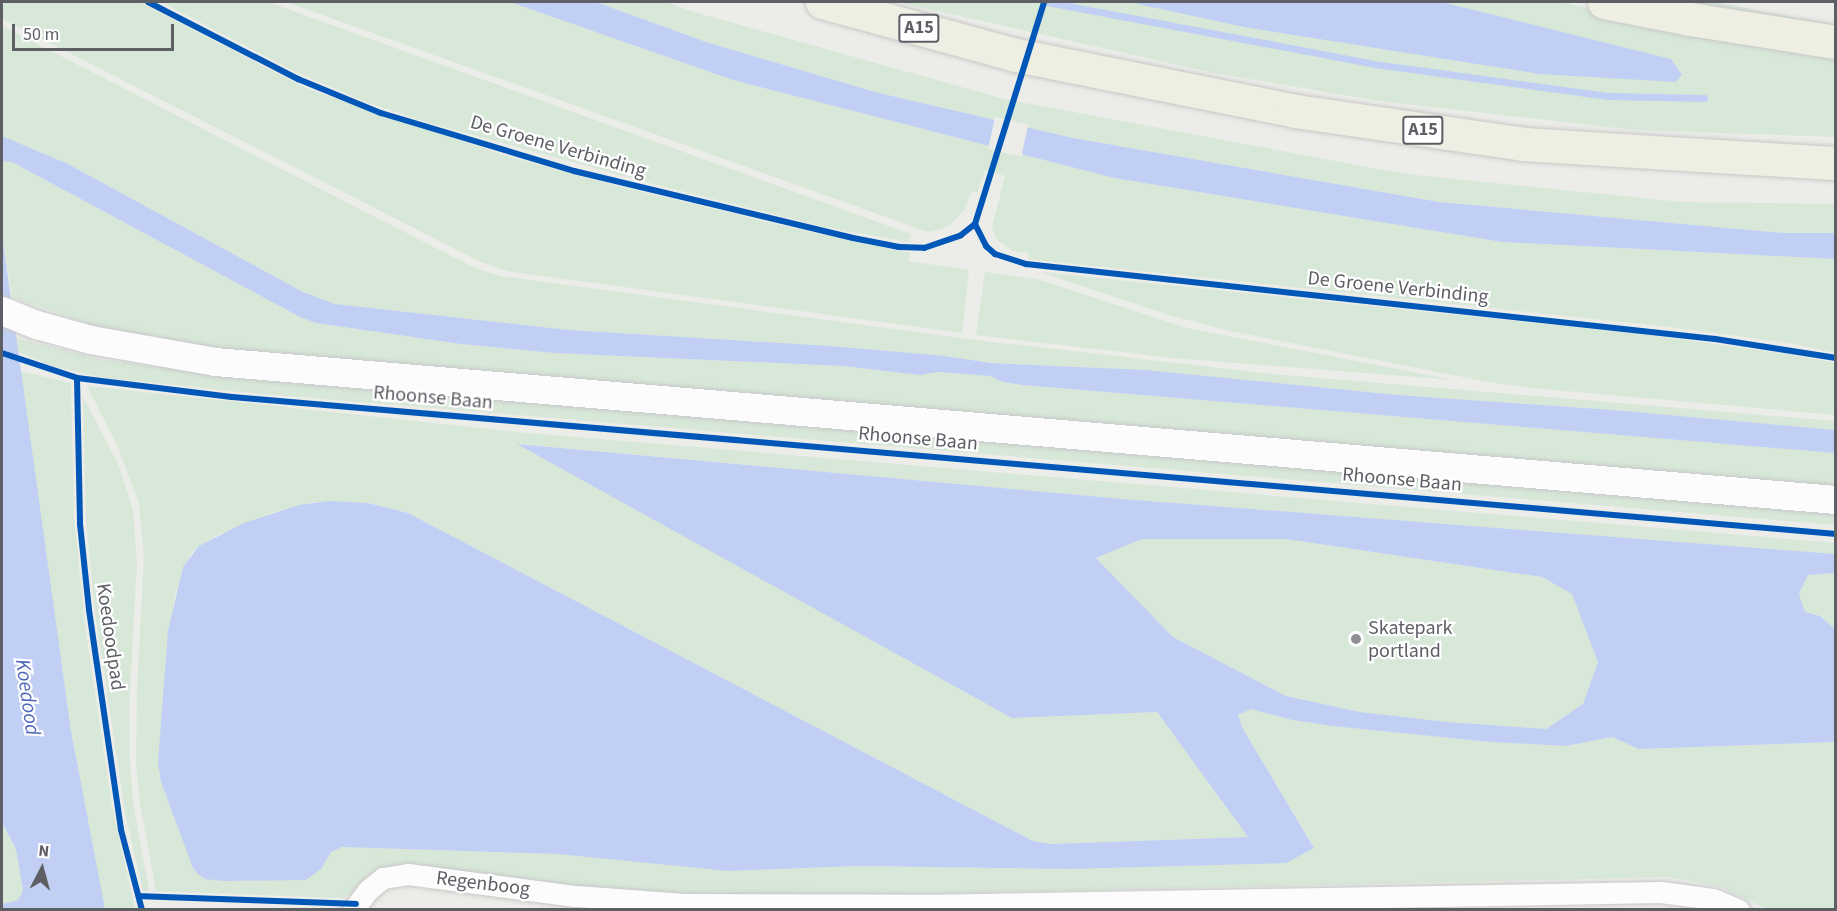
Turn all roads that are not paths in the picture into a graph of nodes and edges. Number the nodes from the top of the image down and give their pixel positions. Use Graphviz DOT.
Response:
graph roads {
  1 [pos="822,2"];
  2 [pos="1604,2"];
  3 [pos="1836,42"];
  4 [pos="1836,163"];
  5 [pos="2,311"];
  6 [pos="1836,500"];
  7 [pos="1568,901"];
  8 [pos="1130,906"];
  9 [pos="684,907"];
  10 [pos="904,907"];
  11 [pos="353,909"];
  12 [pos="1739,909"];
  1 -- 4 [label="highway, A15"];
  2 -- 3 [label="highway"];
  5 -- 6 [label="main road, Rhoonse Baan"];
  7 -- 8 [label="street, Regenboog"];
  7 -- 12 [label="street, Regenboog"];
  8 -- 10 [label="street, Regenboog"];
  9 -- 10 [label="street, Regenboog"];
  9 -- 11 [label="street, Regenboog"];
}
